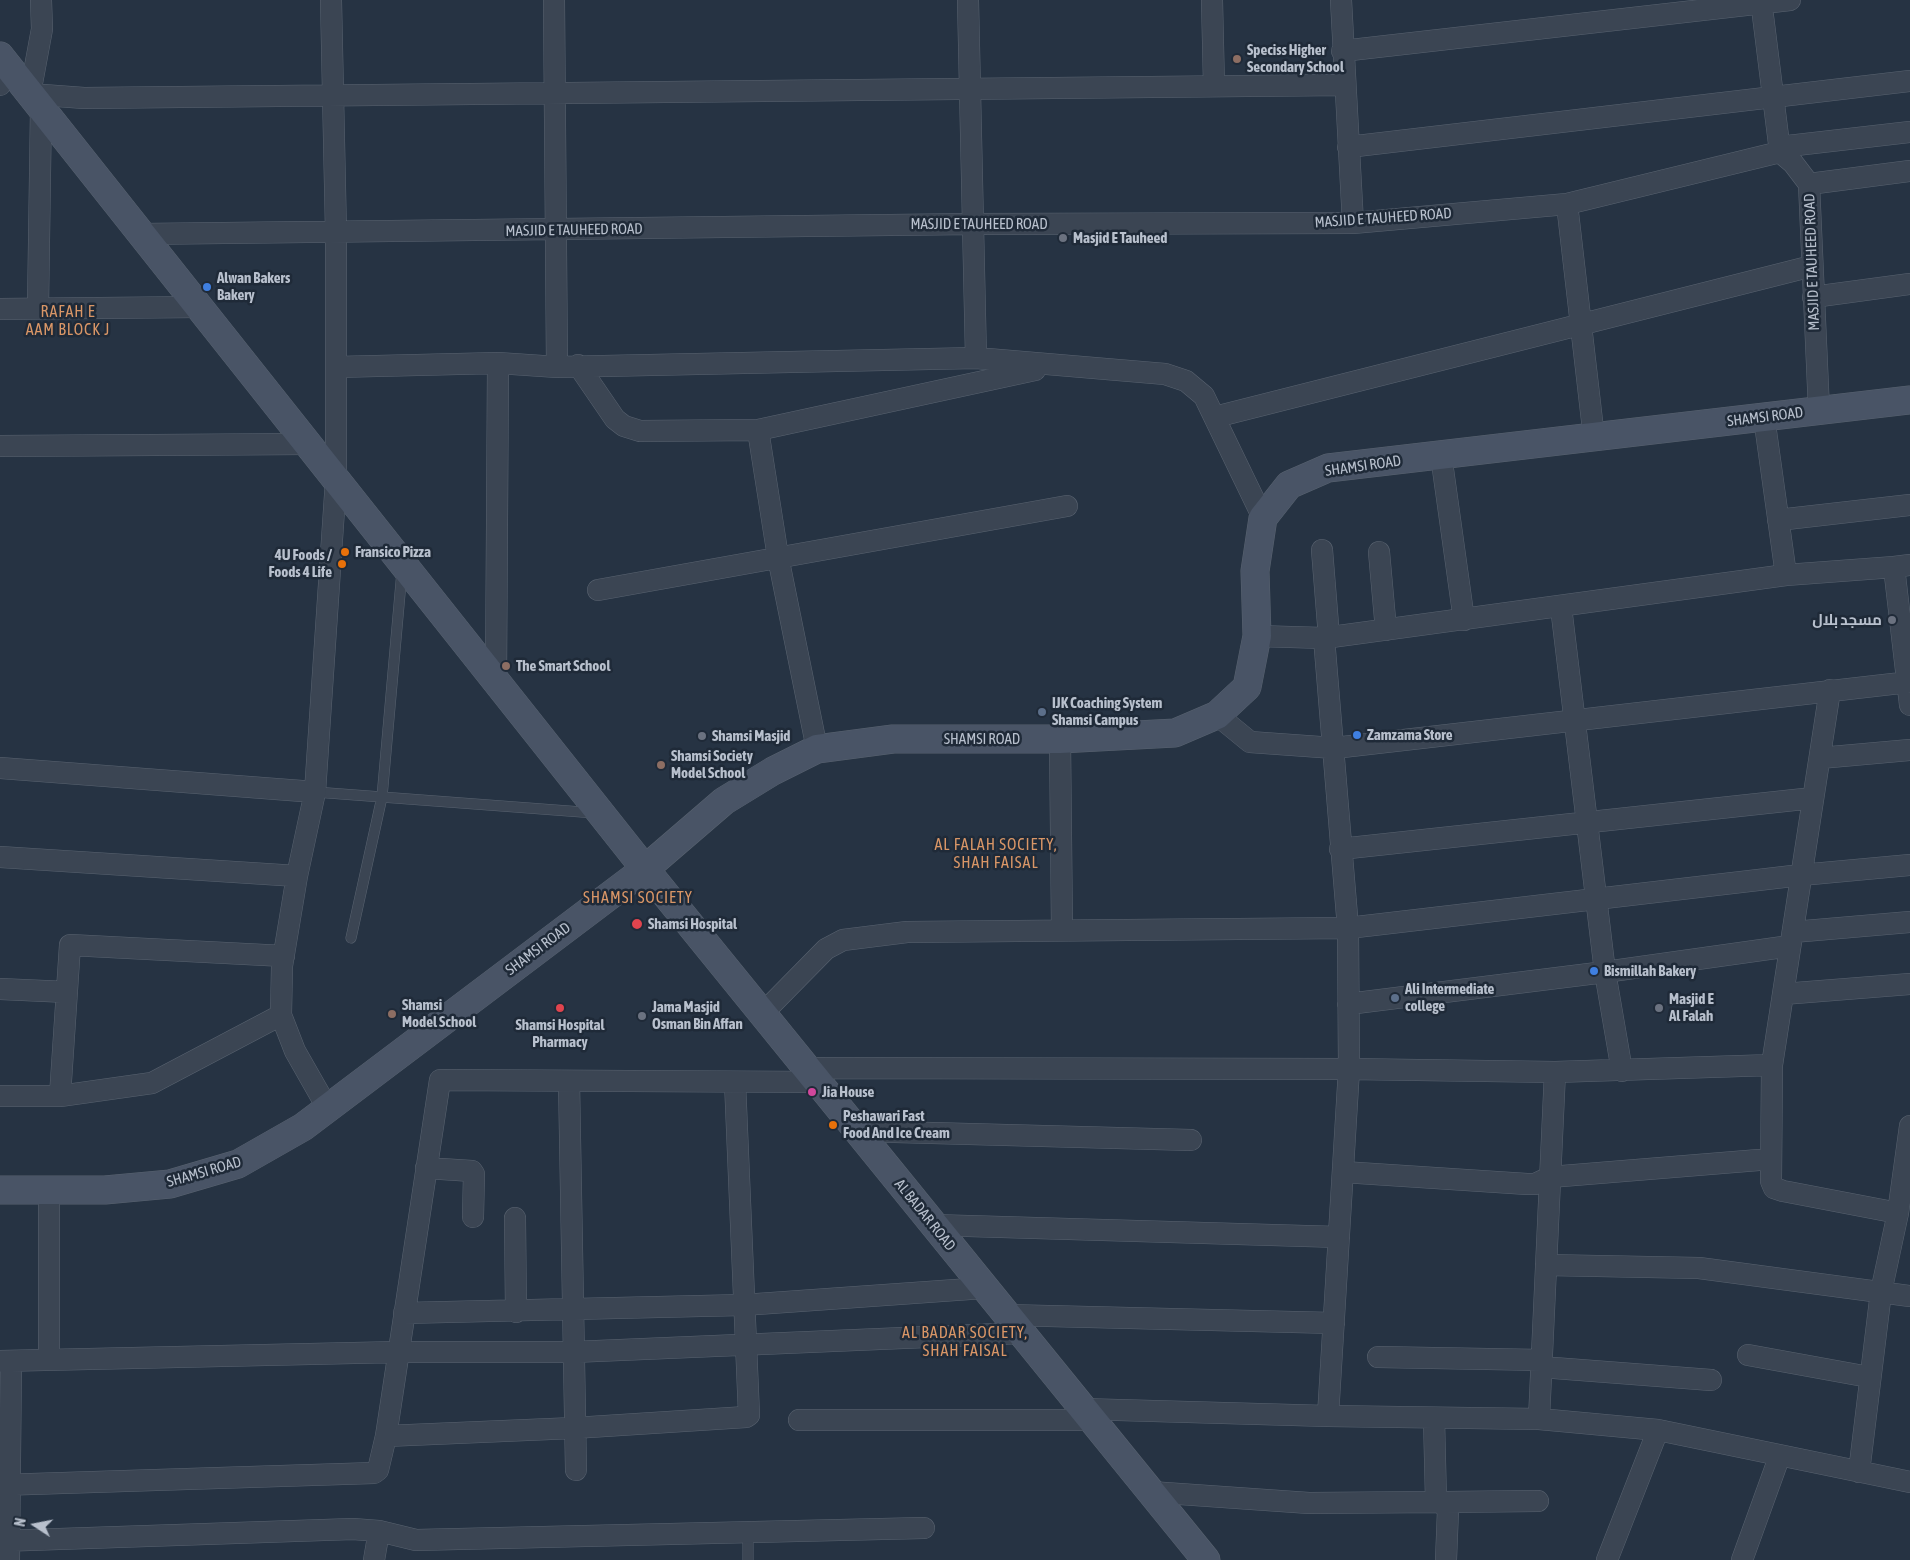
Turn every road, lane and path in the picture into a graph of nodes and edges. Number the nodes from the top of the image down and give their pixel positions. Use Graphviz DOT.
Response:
graph roads {
  1 [pos="41,0"];
  2 [pos="331,0"];
  3 [pos="554,0"];
  4 [pos="968,0"];
  5 [pos="1212,0"];
  6 [pos="1341,0"];
  7 [pos="1790,0"];
  8 [pos="1761,2"];
  9 [pos="1342,51"];
  10 [pos="2,68"];
  11 [pos="1910,81"];
  12 [pos="1344,85"];
  13 [pos="1214,86"];
  14 [pos="970,88"];
  15 [pos="554,92"];
  16 [pos="334,95"];
  17 [pos="1773,97"];
  18 [pos="36,101"];
  19 [pos="1910,132"];
  20 [pos="1348,148"];
  21 [pos="1780,150"];
  22 [pos="1910,171"];
  23 [pos="1809,184"];
  24 [pos="1566,204"];
  25 [pos="1353,223"];
  26 [pos="973,224"];
  27 [pos="555,230"];
  28 [pos="336,233"];
  29 [pos="141,234"];
  30 [pos="1812,266"];
  31 [pos="1910,284"];
  32 [pos="1813,297"];
  33 [pos="199,307"];
  34 [pos="38,308"];
  35 [pos="0,309"];
  36 [pos="1579,325"];
  37 [pos="976,358"];
  38 [pos="498,363"];
  39 [pos="1058,365"];
  40 [pos="567,366"];
  41 [pos="336,367"];
  42 [pos="1910,400"];
  43 [pos="1819,410"];
  44 [pos="1215,417"];
  45 [pos="1764,417"];
  46 [pos="758,430"];
  47 [pos="1594,438"];
  48 [pos="308,444"];
  49 [pos="0,446"];
  50 [pos="1441,455"];
  51 [pos="336,480"];
  52 [pos="1910,505"];
  53 [pos="1066,506"];
  54 [pos="1263,518"];
  55 [pos="1778,520"];
  56 [pos="1322,550"];
  57 [pos="1379,552"];
  58 [pos="778,558"];
  59 [pos="403,564"];
  60 [pos="1902,566"];
  61 [pos="1786,575"];
  62 [pos="598,590"];
  63 [pos="1561,607"];
  64 [pos="1464,620"];
  65 [pos="1386,630"];
  66 [pos="1257,636"];
  67 [pos="1327,637"];
  68 [pos="496,681"];
  69 [pos="1909,682"];
  70 [pos="1830,690"];
  71 [pos="1910,705"];
  72 [pos="1218,715"];
  73 [pos="1573,722"];
  74 [pos="1060,739"];
  75 [pos="1334,748"];
  76 [pos="817,749"];
  77 [pos="1910,750"];
  78 [pos="1820,758"];
  79 [pos="0,768"];
  80 [pos="315,792"];
  81 [pos="382,797"];
  82 [pos="1813,798"];
  83 [pos="601,814"];
  84 [pos="1586,824"];
  85 [pos="1340,849"];
  86 [pos="0,857"];
  87 [pos="1910,865"];
  88 [pos="645,869"];
  89 [pos="1801,875"];
  90 [pos="297,876"];
  91 [pos="1595,898"];
  92 [pos="1910,922"];
  93 [pos="1348,928"];
  94 [pos="1062,930"];
  95 [pos="351,938"];
  96 [pos="1791,939"];
  97 [pos="284,956"];
  98 [pos="1604,972"];
  99 [pos="1910,984"];
  100 [pos="0,989"];
  101 [pos="67,992"];
  102 [pos="1783,994"];
  103 [pos="1348,1004"];
  104 [pos="762,1014"];
  105 [pos="282,1015"];
  106 [pos="1772,1066"];
  107 [pos="1349,1069"];
  108 [pos="1622,1071"];
  109 [pos="1555,1072"];
  110 [pos="812,1075"];
  111 [pos="569,1081"];
  112 [pos="735,1082"];
  113 [pos="0,1096"];
  114 [pos="60,1096"];
  115 [pos="328,1109"];
  116 [pos="1910,1126"];
  117 [pos="858,1131"];
  118 [pos="1191,1140"];
  119 [pos="1771,1159"];
  120 [pos="426,1168"];
  121 [pos="1343,1172"];
  122 [pos="1550,1177"];
  123 [pos="0,1190"];
  124 [pos="49,1190"];
  125 [pos="1898,1213"];
  126 [pos="473,1217"];
  127 [pos="515,1218"];
  128 [pos="934,1225"];
  129 [pos="1339,1237"];
  130 [pos="1546,1265"];
  131 [pos="984,1288"];
  132 [pos="1881,1292"];
  133 [pos="1910,1296"];
  134 [pos="743,1305"];
  135 [pos="572,1310"];
  136 [pos="516,1312"];
  137 [pos="404,1313"];
  138 [pos="1334,1323"];
  139 [pos="1014,1324"];
  140 [pos="745,1346"];
  141 [pos="398,1352"];
  142 [pos="573,1352"];
  143 [pos="1748,1355"];
  144 [pos="1378,1357"];
  145 [pos="49,1360"];
  146 [pos="5,1361"];
  147 [pos="1541,1364"];
  148 [pos="1869,1377"];
  149 [pos="1711,1380"];
  150 [pos="1087,1414"];
  151 [pos="1328,1416"];
  152 [pos="1434,1418"];
  153 [pos="1539,1419"];
  154 [pos="798,1420"];
  155 [pos="574,1428"];
  156 [pos="1658,1430"];
  157 [pos="386,1436"];
  158 [pos="1780,1455"];
  159 [pos="576,1470"];
  160 [pos="1859,1472"];
  161 [pos="1910,1482"];
  162 [pos="6,1485"];
  163 [pos="1151,1492"];
  164 [pos="1538,1501"];
  165 [pos="1440,1502"];
  166 [pos="924,1528"];
  167 [pos="379,1531"];
  168 [pos="748,1532"];
  169 [pos="6,1547"];
  170 [pos="374,1560"];
  171 [pos="748,1560"];
  172 [pos="1206,1560"];
  173 [pos="1446,1560"];
  174 [pos="1607,1560"];
  175 [pos="1742,1560"];
  1 -- 18 [label="street"];
  2 -- 16 [label="street"];
  3 -- 15 [label="street"];
  4 -- 14 [label="street"];
  5 -- 13 [label="street"];
  6 -- 9 [label="street"];
  7 -- 8 [label="street"];
  8 -- 9 [label="street"];
  8 -- 17 [label="street"];
  9 -- 12 [label="street"];
  10 -- 18 [label="street, AL BADAR ROAD"];
  11 -- 17 [label="street"];
  12 -- 13 [label="street"];
  12 -- 20 [label="street"];
  13 -- 14 [label="street"];
  14 -- 15 [label="street"];
  14 -- 26 [label="street"];
  15 -- 16 [label="street"];
  15 -- 27 [label="street"];
  16 -- 18 [label="street"];
  16 -- 28 [label="street"];
  17 -- 20 [label="street"];
  17 -- 21 [label="street"];
  18 -- 29 [label="street, AL BADAR ROAD"];
  18 -- 34 [label="street"];
  19 -- 21 [label="street"];
  20 -- 25 [label="street"];
  21 -- 23 [label="street, MASJID E TAUHEED ROAD"];
  21 -- 24 [label="street, MASJID E TAUHEED ROAD"];
  22 -- 23 [label="street"];
  23 -- 30 [label="street, MASJID E TAUHEED ROAD"];
  24 -- 25 [label="street, MASJID E TAUHEED ROAD"];
  24 -- 36 [label="street"];
  25 -- 26 [label="street, MASJID E TAUHEED ROAD"];
  26 -- 27 [label="street, MASJID E TAUHEED ROAD"];
  26 -- 37 [label="street"];
  27 -- 28 [label="street, MASJID E TAUHEED ROAD"];
  27 -- 40 [label="street"];
  28 -- 29 [label="street, MASJID E TAUHEED ROAD"];
  28 -- 41 [label="street"];
  29 -- 33 [label="street, AL BADAR ROAD"];
  30 -- 32 [label="street, MASJID E TAUHEED ROAD"];
  30 -- 36 [label="street"];
  31 -- 32 [label="street"];
  32 -- 43 [label="street, MASJID E TAUHEED ROAD"];
  33 -- 34 [label="street"];
  33 -- 48 [label="street, AL BADAR ROAD"];
  34 -- 35 [label="street"];
  36 -- 44 [label="street"];
  36 -- 47 [label="street"];
  37 -- 39 [label="street"];
  37 -- 40 [label="street"];
  38 -- 40 [label="street"];
  38 -- 41 [label="street"];
  38 -- 68 [label="street"];
  39 -- 44 [label="street"];
  39 -- 46 [label="street"];
  40 -- 46 [label="street"];
  41 -- 51 [label="street"];
  42 -- 43 [label="street, SHAMSI ROAD"];
  43 -- 45 [label="street, SHAMSI ROAD"];
  44 -- 54 [label="street"];
  45 -- 47 [label="street, SHAMSI ROAD"];
  45 -- 55 [label="street"];
  46 -- 58 [label="street"];
  47 -- 50 [label="street, SHAMSI ROAD"];
  48 -- 49 [label="street"];
  48 -- 51 [label="street, AL BADAR ROAD"];
  50 -- 54 [label="street, SHAMSI ROAD"];
  50 -- 64 [label="street"];
  51 -- 59 [label="street, AL BADAR ROAD"];
  51 -- 80 [label="street"];
  52 -- 55 [label="street"];
  53 -- 58 [label="street"];
  54 -- 66 [label="street, SHAMSI ROAD"];
  55 -- 61 [label="street"];
  56 -- 67 [label="street"];
  57 -- 65 [label="street"];
  58 -- 62 [label="street"];
  58 -- 76 [label="street"];
  59 -- 68 [label="street, AL BADAR ROAD"];
  59 -- 81 [label="lane"];
  60 -- 61 [label="street"];
  60 -- 69 [label="street"];
  61 -- 63 [label="street"];
  63 -- 64 [label="street"];
  63 -- 73 [label="street"];
  64 -- 65 [label="street"];
  65 -- 67 [label="street"];
  66 -- 67 [label="street"];
  66 -- 72 [label="street, SHAMSI ROAD"];
  67 -- 75 [label="street"];
  68 -- 83 [label="street, AL BADAR ROAD"];
  69 -- 70 [label="street"];
  69 -- 71 [label="street"];
  70 -- 73 [label="street"];
  70 -- 78 [label="street"];
  72 -- 74 [label="street, SHAMSI ROAD"];
  72 -- 75 [label="street"];
  73 -- 75 [label="street"];
  73 -- 84 [label="street"];
  74 -- 76 [label="street, SHAMSI ROAD"];
  74 -- 94 [label="street"];
  75 -- 85 [label="street"];
  76 -- 88 [label="street, SHAMSI ROAD"];
  77 -- 78 [label="street"];
  78 -- 82 [label="street"];
  79 -- 80 [label="street"];
  80 -- 81 [label="lane"];
  80 -- 90 [label="street"];
  81 -- 83 [label="lane"];
  81 -- 95 [label="lane"];
  82 -- 84 [label="street"];
  82 -- 89 [label="street"];
  83 -- 88 [label="street, AL BADAR ROAD"];
  84 -- 85 [label="street"];
  84 -- 91 [label="street"];
  85 -- 93 [label="street"];
  86 -- 90 [label="street"];
  87 -- 89 [label="street"];
  88 -- 104 [label="street, AL BADAR ROAD"];
  88 -- 115 [label="street, SHAMSI ROAD"];
  89 -- 91 [label="street"];
  89 -- 96 [label="street"];
  90 -- 97 [label="street"];
  91 -- 93 [label="street"];
  91 -- 98 [label="street"];
  92 -- 96 [label="street"];
  93 -- 94 [label="street"];
  93 -- 103 [label="street"];
  94 -- 104 [label="street"];
  96 -- 98 [label="street"];
  96 -- 102 [label="street"];
  97 -- 101 [label="street"];
  97 -- 105 [label="street"];
  98 -- 103 [label="street"];
  98 -- 108 [label="street"];
  99 -- 102 [label="street"];
  100 -- 101 [label="street"];
  101 -- 114 [label="street"];
  102 -- 106 [label="street"];
  103 -- 107 [label="street"];
  104 -- 110 [label="street, AL BADAR ROAD"];
  105 -- 114 [label="street"];
  105 -- 115 [label="street"];
  106 -- 108 [label="street"];
  106 -- 119 [label="street"];
  107 -- 109 [label="street"];
  107 -- 110 [label="street"];
  107 -- 121 [label="street"];
  108 -- 109 [label="street"];
  109 -- 122 [label="street"];
  110 -- 112 [label="street"];
  110 -- 117 [label="street, AL BADAR ROAD"];
  111 -- 112 [label="street"];
  111 -- 120 [label="street"];
  111 -- 135 [label="street"];
  112 -- 134 [label="street"];
  113 -- 114 [label="street"];
  115 -- 124 [label="street, SHAMSI ROAD"];
  116 -- 125 [label="street"];
  117 -- 118 [label="street"];
  117 -- 128 [label="street, AL BADAR ROAD"];
  119 -- 122 [label="street"];
  119 -- 125 [label="street"];
  120 -- 126 [label="street"];
  120 -- 137 [label="street"];
  121 -- 122 [label="street"];
  121 -- 129 [label="street"];
  122 -- 130 [label="street"];
  123 -- 124 [label="street, SHAMSI ROAD"];
  124 -- 145 [label="street"];
  125 -- 132 [label="street"];
  127 -- 136 [label="street"];
  128 -- 129 [label="street"];
  128 -- 131 [label="street, AL BADAR ROAD"];
  129 -- 138 [label="street"];
  130 -- 132 [label="street"];
  130 -- 147 [label="street"];
  131 -- 134 [label="street"];
  131 -- 139 [label="street, AL BADAR ROAD"];
  132 -- 133 [label="street"];
  132 -- 148 [label="street"];
  134 -- 135 [label="street"];
  134 -- 140 [label="street"];
  135 -- 136 [label="street"];
  135 -- 142 [label="street"];
  136 -- 137 [label="street"];
  137 -- 141 [label="street"];
  138 -- 139 [label="street"];
  138 -- 151 [label="street"];
  139 -- 140 [label="street"];
  139 -- 150 [label="street, AL BADAR ROAD"];
  140 -- 142 [label="street"];
  140 -- 155 [label="street"];
  141 -- 142 [label="street"];
  141 -- 145 [label="street"];
  141 -- 157 [label="street"];
  142 -- 155 [label="street"];
  143 -- 148 [label="street"];
  144 -- 147 [label="street"];
  145 -- 146 [label="street"];
  146 -- 162 [label="street"];
  147 -- 149 [label="street"];
  147 -- 153 [label="street"];
  148 -- 160 [label="street"];
  150 -- 151 [label="street"];
  150 -- 154 [label="street"];
  150 -- 163 [label="street, AL BADAR ROAD"];
  151 -- 152 [label="street"];
  152 -- 153 [label="street"];
  152 -- 165 [label="street"];
  153 -- 156 [label="street"];
  155 -- 157 [label="street"];
  155 -- 159 [label="street"];
  156 -- 158 [label="street"];
  156 -- 174 [label="street"];
  157 -- 162 [label="street"];
  158 -- 160 [label="street"];
  158 -- 175 [label="street"];
  160 -- 161 [label="street"];
  162 -- 169 [label="street"];
  163 -- 165 [label="street"];
  163 -- 172 [label="street, AL BADAR ROAD"];
  164 -- 165 [label="street"];
  165 -- 173 [label="street"];
  166 -- 168 [label="street"];
  167 -- 168 [label="street"];
  167 -- 169 [label="street"];
  167 -- 170 [label="street"];
  168 -- 171 [label="lane"];
}
